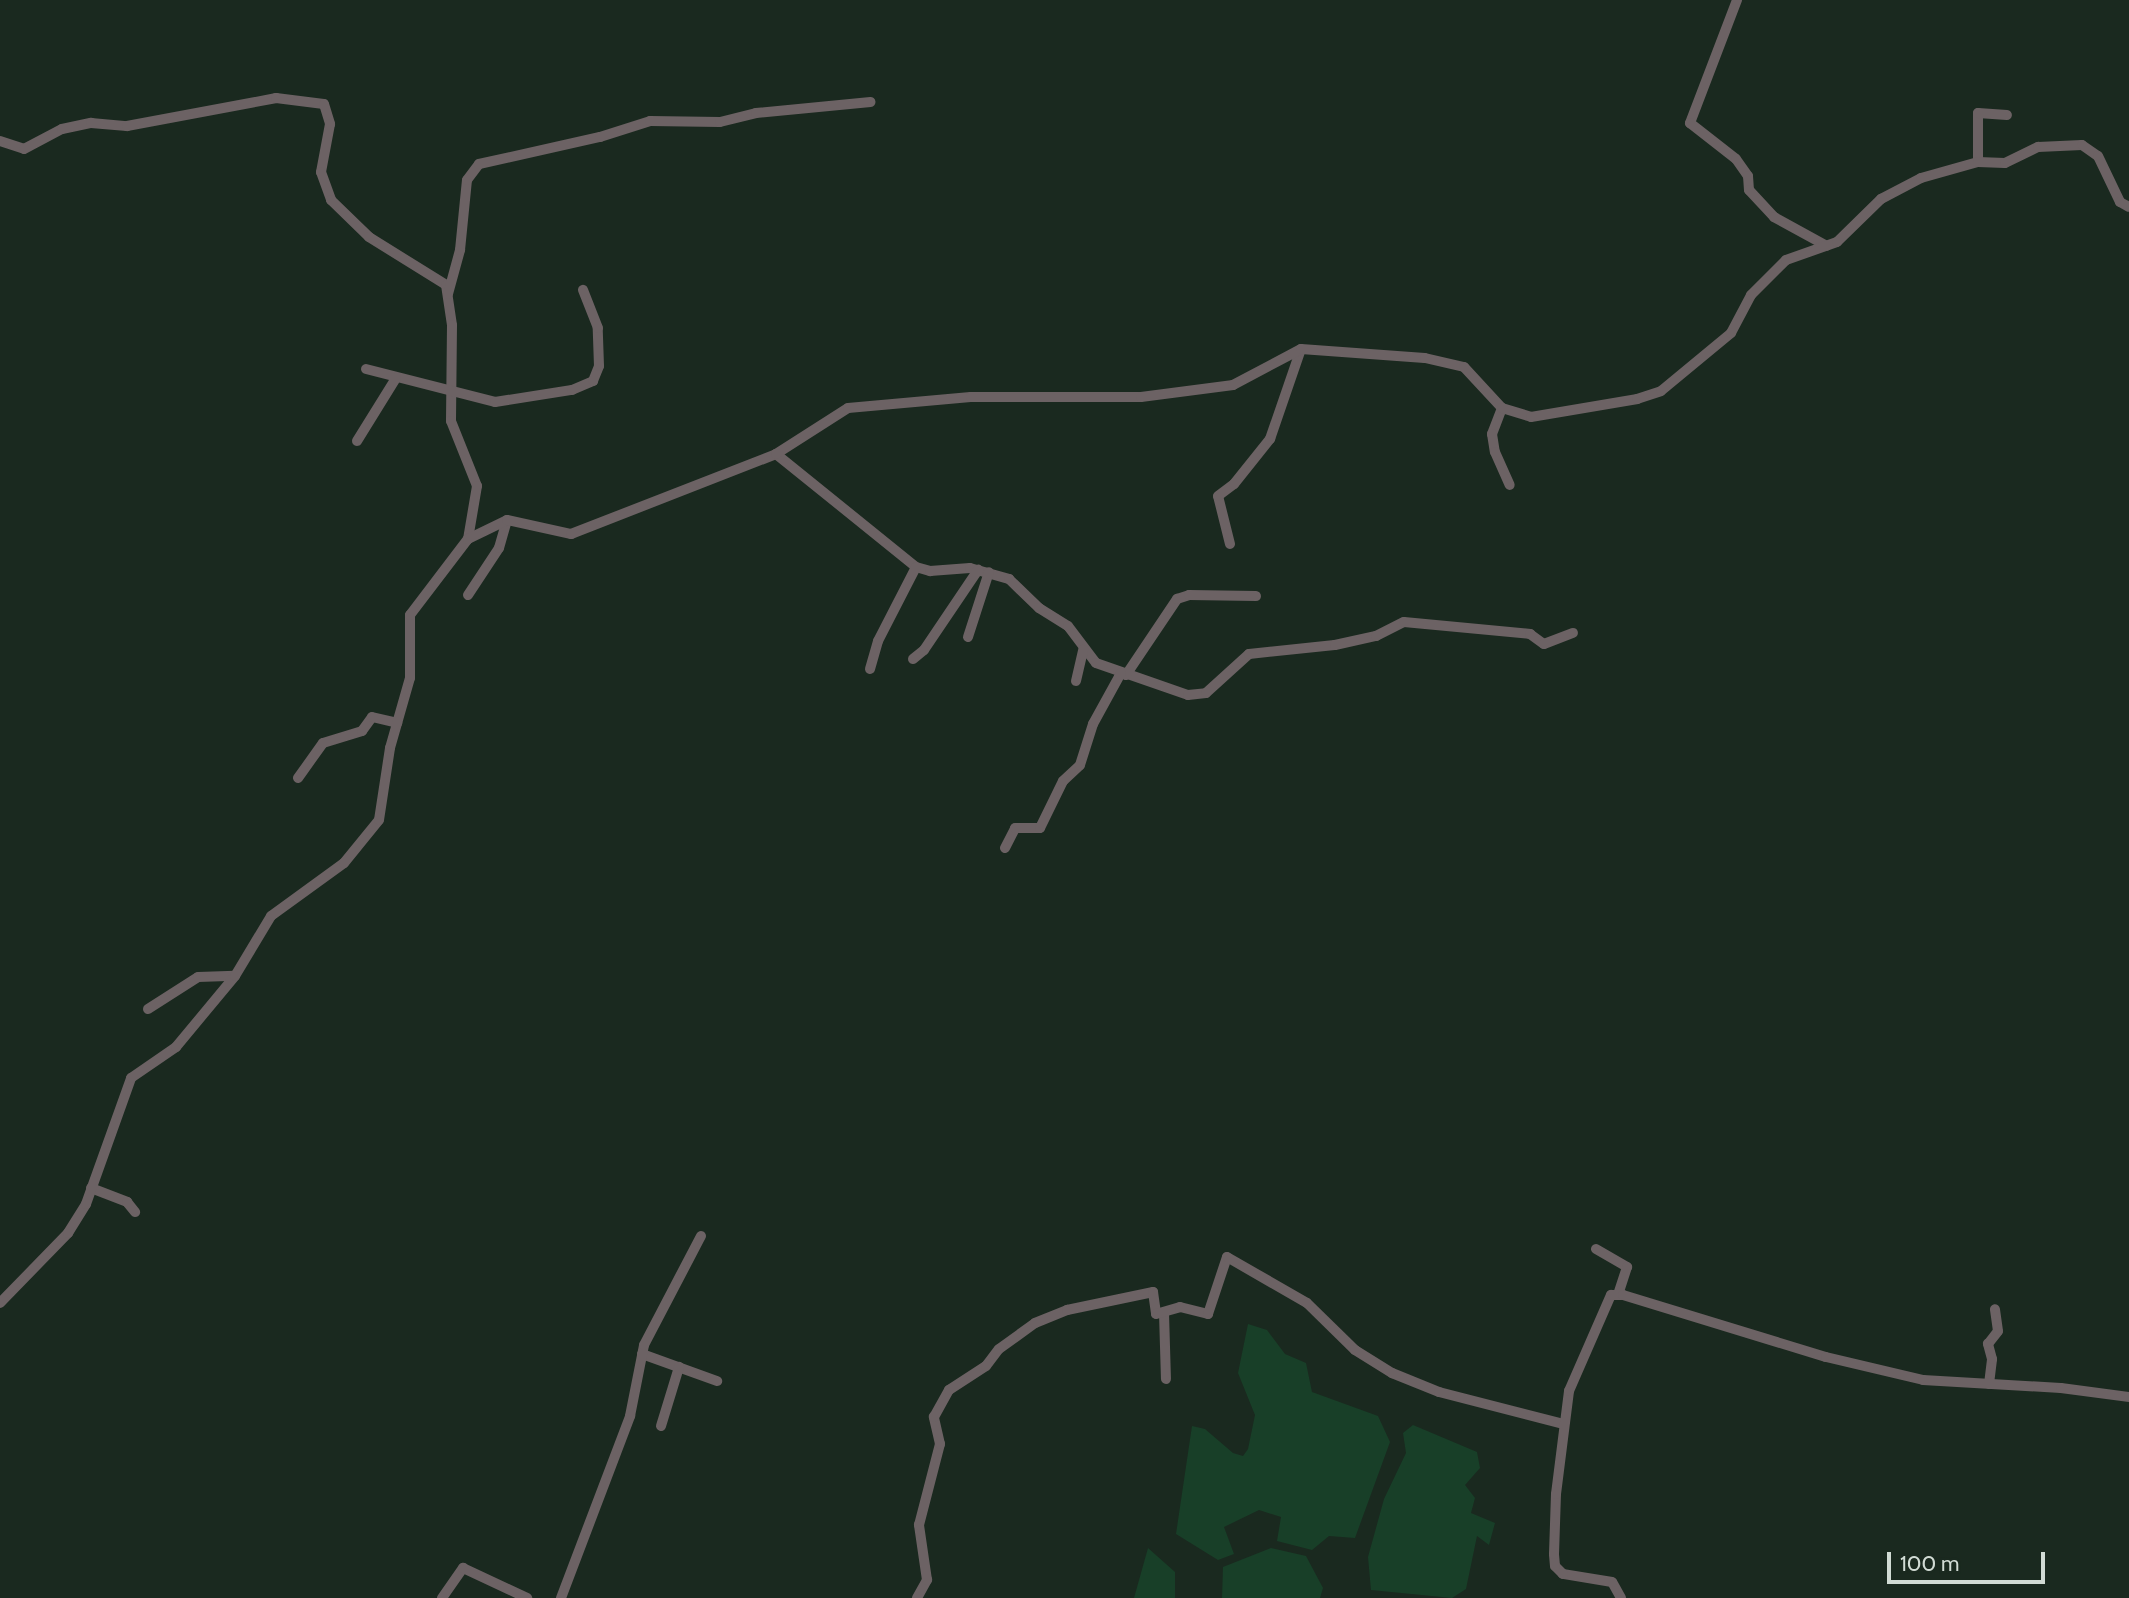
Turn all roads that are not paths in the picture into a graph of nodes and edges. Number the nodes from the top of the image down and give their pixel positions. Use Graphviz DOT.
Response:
graph roads {
  1 [pos="1737,0"];
  2 [pos="870,102"];
  3 [pos="2007,115"];
  4 [pos="0,141"];
  5 [pos="1978,162"];
  6 [pos="2129,207"];
  7 [pos="1827,246"];
  8 [pos="583,290"];
  9 [pos="448,294"];
  10 [pos="1301,349"];
  11 [pos="366,369"];
  12 [pos="396,378"];
  13 [pos="450,394"];
  14 [pos="1502,408"];
  15 [pos="357,441"];
  16 [pos="776,454"];
  17 [pos="1510,485"];
  18 [pos="507,520"];
  19 [pos="468,538"];
  20 [pos="1230,544"];
  21 [pos="916,567"];
  22 [pos="983,571"];
  23 [pos="468,595"];
  24 [pos="1256,596"];
  25 [pos="1573,633"];
  26 [pos="968,637"];
  27 [pos="1083,649"];
  28 [pos="913,659"];
  29 [pos="870,669"];
  30 [pos="1123,674"];
  31 [pos="1076,681"];
  32 [pos="397,723"];
  33 [pos="298,778"];
  34 [pos="1005,848"];
  35 [pos="235,976"];
  36 [pos="148,1009"];
  37 [pos="91,1188"];
  38 [pos="135,1212"];
  39 [pos="701,1236"];
  40 [pos="1596,1249"];
  41 [pos="1618,1294"];
  42 [pos="0,1303"];
  43 [pos="1996,1309"];
  44 [pos="1164,1312"];
  45 [pos="642,1353"];
  46 [pos="678,1367"];
  47 [pos="1166,1379"];
  48 [pos="718,1381"];
  49 [pos="1989,1384"];
  50 [pos="2129,1397"];
  51 [pos="1564,1424"];
  52 [pos="661,1426"];
  53 [pos="442,1598"];
  54 [pos="527,1598"];
  55 [pos="561,1598"];
  56 [pos="918,1598"];
  57 [pos="1621,1598"];
  1 -- 7 [label="street"];
  2 -- 9 [label="street"];
  3 -- 5 [label="street"];
  4 -- 9 [label="street"];
  5 -- 6 [label="street"];
  5 -- 7 [label="street"];
  7 -- 14 [label="street"];
  8 -- 13 [label="street"];
  9 -- 13 [label="street"];
  10 -- 14 [label="street"];
  10 -- 16 [label="street"];
  10 -- 20 [label="street"];
  11 -- 12 [label="street"];
  12 -- 13 [label="street"];
  12 -- 15 [label="street"];
  13 -- 19 [label="street"];
  14 -- 17 [label="street"];
  16 -- 18 [label="street"];
  16 -- 21 [label="street"];
  18 -- 19 [label="street"];
  18 -- 23 [label="street"];
  19 -- 32 [label="street"];
  21 -- 22 [label="street"];
  21 -- 29 [label="street"];
  22 -- 26 [label="street"];
  22 -- 27 [label="street"];
  22 -- 28 [label="street"];
  24 -- 30 [label="street"];
  25 -- 30 [label="street"];
  27 -- 30 [label="street"];
  27 -- 31 [label="street"];
  30 -- 34 [label="street"];
  32 -- 33 [label="street"];
  32 -- 35 [label="street"];
  35 -- 36 [label="street"];
  35 -- 37 [label="street"];
  37 -- 38 [label="street"];
  37 -- 42 [label="street"];
  39 -- 45 [label="street"];
  40 -- 41 [label="street"];
  41 -- 49 [label="street"];
  41 -- 51 [label="street"];
  43 -- 49 [label="street"];
  44 -- 47 [label="street"];
  44 -- 51 [label="street"];
  44 -- 56 [label="street"];
  45 -- 46 [label="street"];
  45 -- 55 [label="street"];
  46 -- 48 [label="street"];
  46 -- 52 [label="street"];
  49 -- 50 [label="street"];
  51 -- 57 [label="street"];
  53 -- 54 [label="street"];
}
